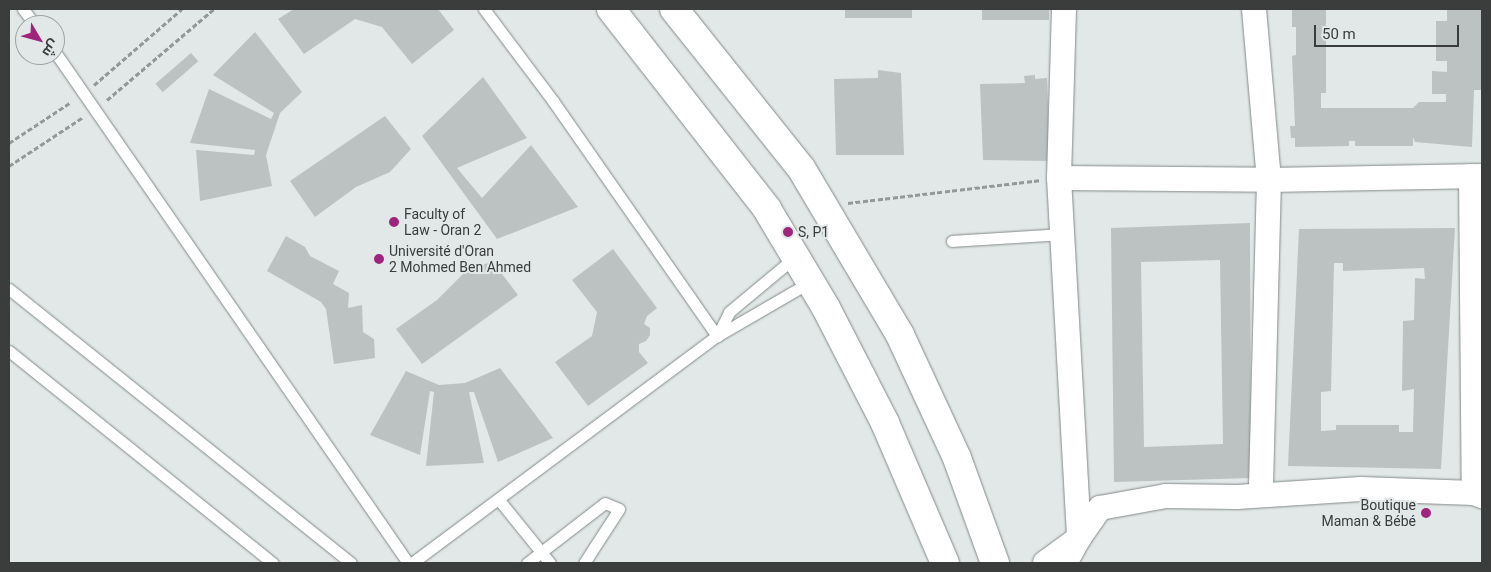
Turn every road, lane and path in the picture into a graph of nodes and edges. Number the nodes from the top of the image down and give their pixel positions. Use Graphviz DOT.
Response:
graph roads {
  1 [pos="182,9"];
  2 [pos="214,9"];
  3 [pos="484,9"];
  4 [pos="611,9"];
  5 [pos="674,9"];
  6 [pos="1064,9"];
  7 [pos="1254,9"];
  8 [pos="65,65"];
  9 [pos="85,93"];
  10 [pos="96,109"];
  11 [pos="9,142"];
  12 [pos="9,166"];
  13 [pos="1477,176"];
  14 [pos="1059,178"];
  15 [pos="1269,180"];
  16 [pos="825,206"];
  17 [pos="1062,234"];
  18 [pos="952,241"];
  19 [pos="795,256"];
  20 [pos="810,282"];
  21 [pos="9,289"];
  22 [pos="717,336"];
  23 [pos="9,351"];
  24 [pos="1478,494"];
  25 [pos="1261,495"];
  26 [pos="499,500"];
  27 [pos="1079,538"];
  28 [pos="541,552"];
  29 [pos="273,563"];
  30 [pos="351,563"];
  31 [pos="408,563"];
  32 [pos="412,563"];
  33 [pos="527,563"];
  34 [pos="550,563"];
  35 [pos="584,563"];
  36 [pos="945,563"];
  37 [pos="995,563"];
  38 [pos="1045,563"];
  39 [pos="1066,563"];
  1 -- 9 [label="path"];
  2 -- 10 [label="path"];
  3 -- 22 [label="lane"];
  4 -- 19 [label="main road"];
  5 -- 16 [label="main road"];
  6 -- 14 [label="street"];
  7 -- 15 [label="street"];
  8 -- 9 [label="lane"];
  9 -- 10 [label="lane"];
  9 -- 11 [label="path"];
  10 -- 12 [label="path"];
  10 -- 31 [label="lane"];
  13 -- 15 [label="street"];
  13 -- 24 [label="street"];
  14 -- 15 [label="street"];
  14 -- 16 [label="path"];
  14 -- 17 [label="street"];
  15 -- 25 [label="street"];
  16 -- 37 [label="main road"];
  17 -- 18 [label="lane"];
  17 -- 27 [label="street"];
  19 -- 20 [label="main road"];
  19 -- 22 [label="lane"];
  20 -- 22 [label="lane"];
  20 -- 36 [label="main road"];
  21 -- 30 [label="lane"];
  22 -- 26 [label="lane"];
  23 -- 29 [label="lane"];
  24 -- 25 [label="street"];
  25 -- 27 [label="street"];
  26 -- 28 [label="lane"];
  26 -- 32 [label="lane"];
  27 -- 38 [label="street"];
  27 -- 39 [label="street"];
  28 -- 33 [label="lane"];
  28 -- 34 [label="lane"];
  28 -- 35 [label="lane"];
}
